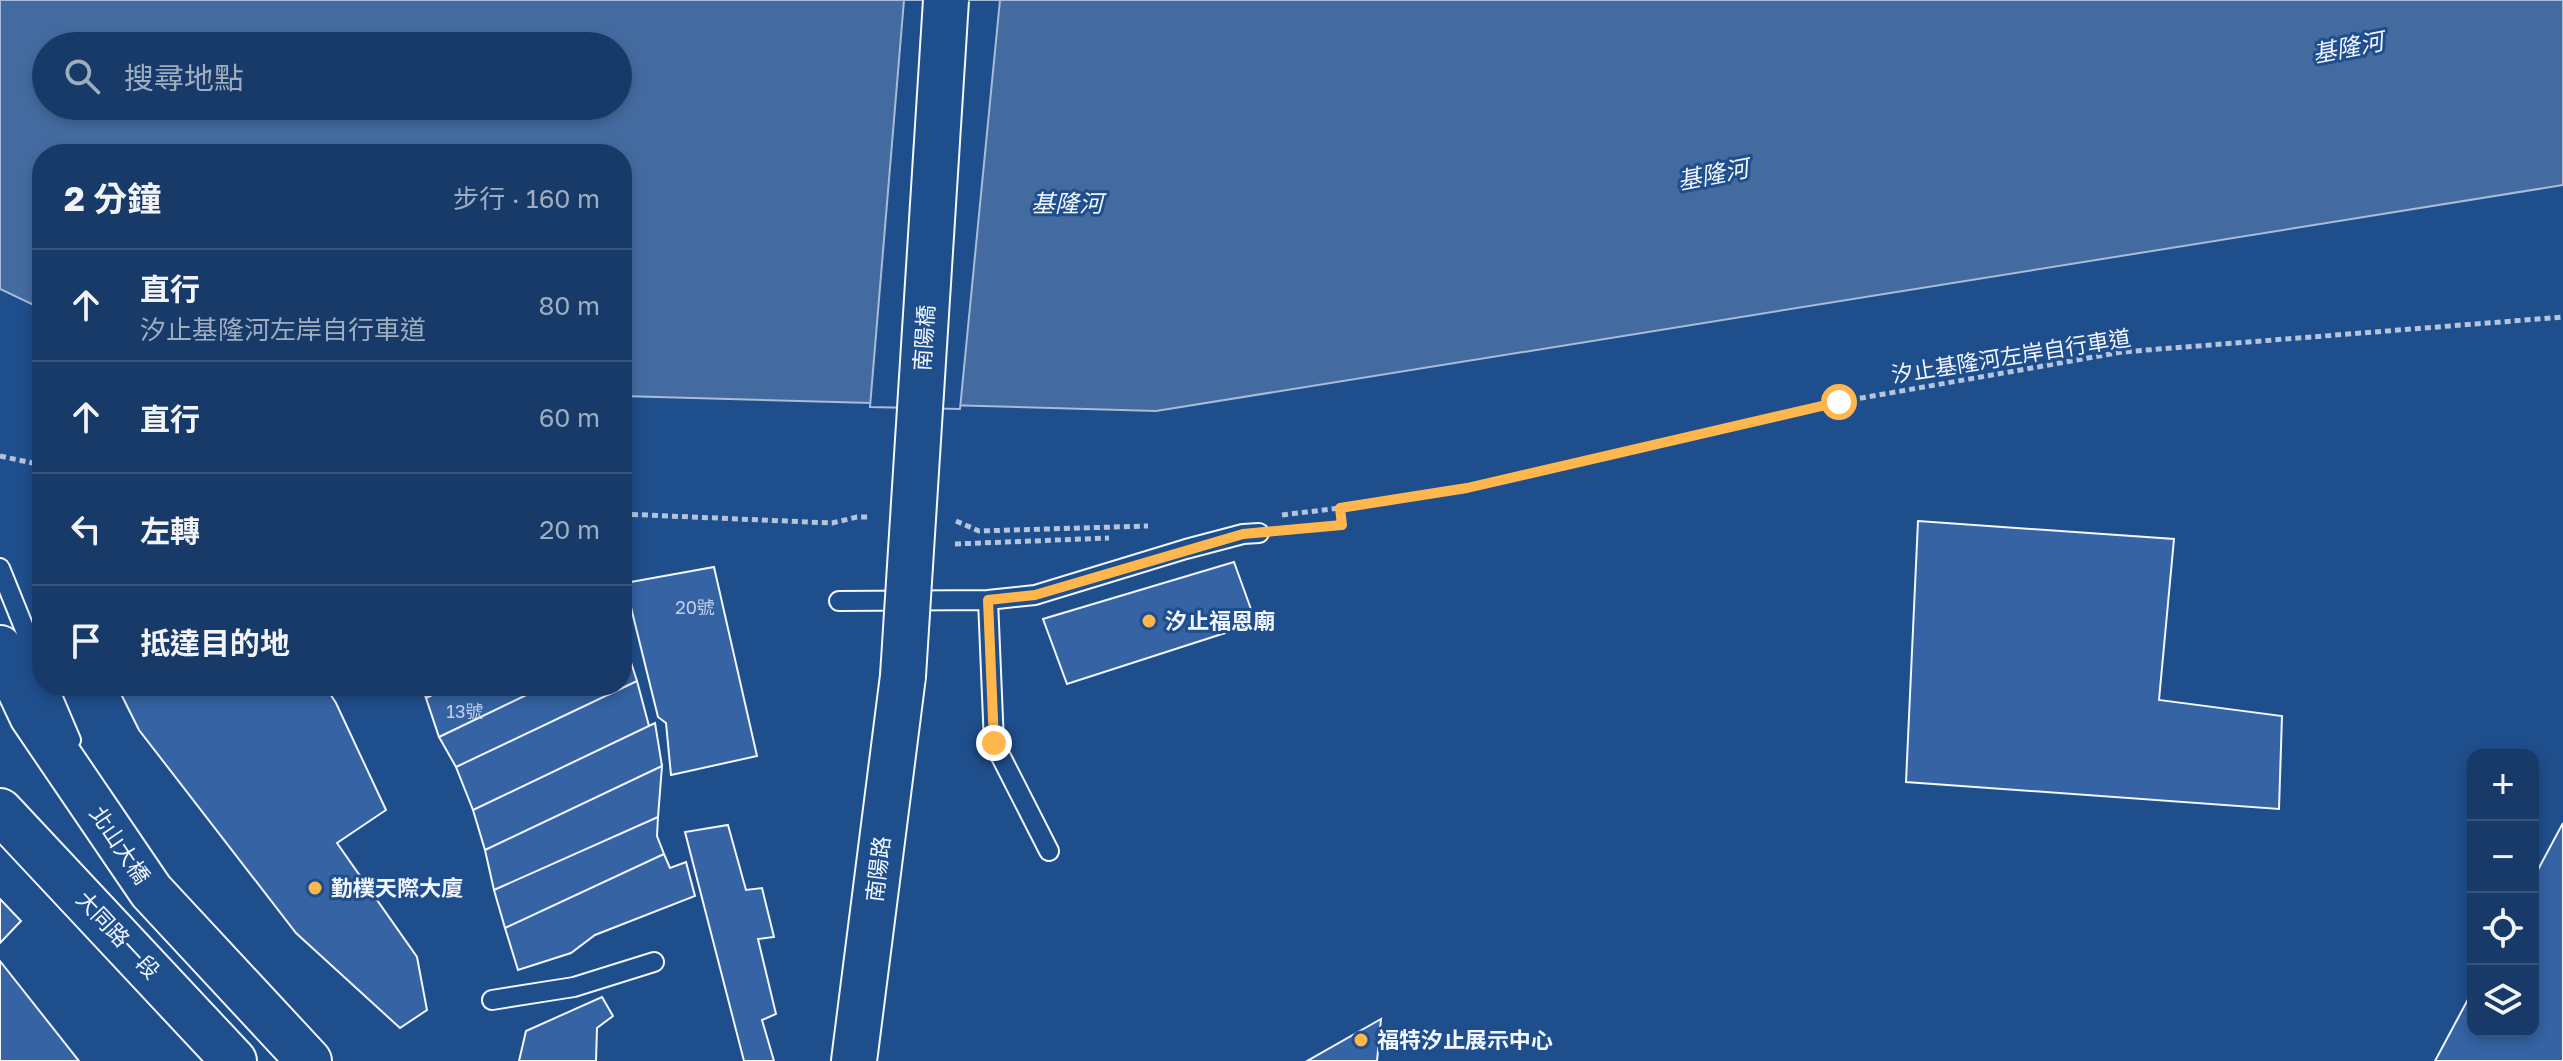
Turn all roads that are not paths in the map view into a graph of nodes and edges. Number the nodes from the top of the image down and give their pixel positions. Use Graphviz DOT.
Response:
graph roads {
  1 [pos="946,0"];
  2 [pos="1259,533"];
  3 [pos="0,568"];
  4 [pos="988,600"];
  5 [pos="839,601"];
  6 [pos="32,647"];
  7 [pos="0,648"];
  8 [pos="903,676"];
  9 [pos="52,696"];
  10 [pos="0,811"];
  11 [pos="1049,851"];
  12 [pos="151,891"];
  13 [pos="654,962"];
  14 [pos="492,1000"];
  15 [pos="234,1061"];
  16 [pos="309,1061"];
  17 [pos="854,1061"];
  1 -- 8 [label="street, 南陽橋, bridge"];
  2 -- 4 [label="lane"];
  3 -- 6 [label="lane"];
  4 -- 5 [label="lane"];
  4 -- 11 [label="lane"];
  7 -- 12 [label="street, 北山大橋"];
  8 -- 17 [label="street, 南陽路"];
  9 -- 12 [label="lane, 北山大橋"];
  10 -- 15 [label="street, 大同路一段"];
  12 -- 16 [label="street"];
  13 -- 14 [label="lane"];
}
